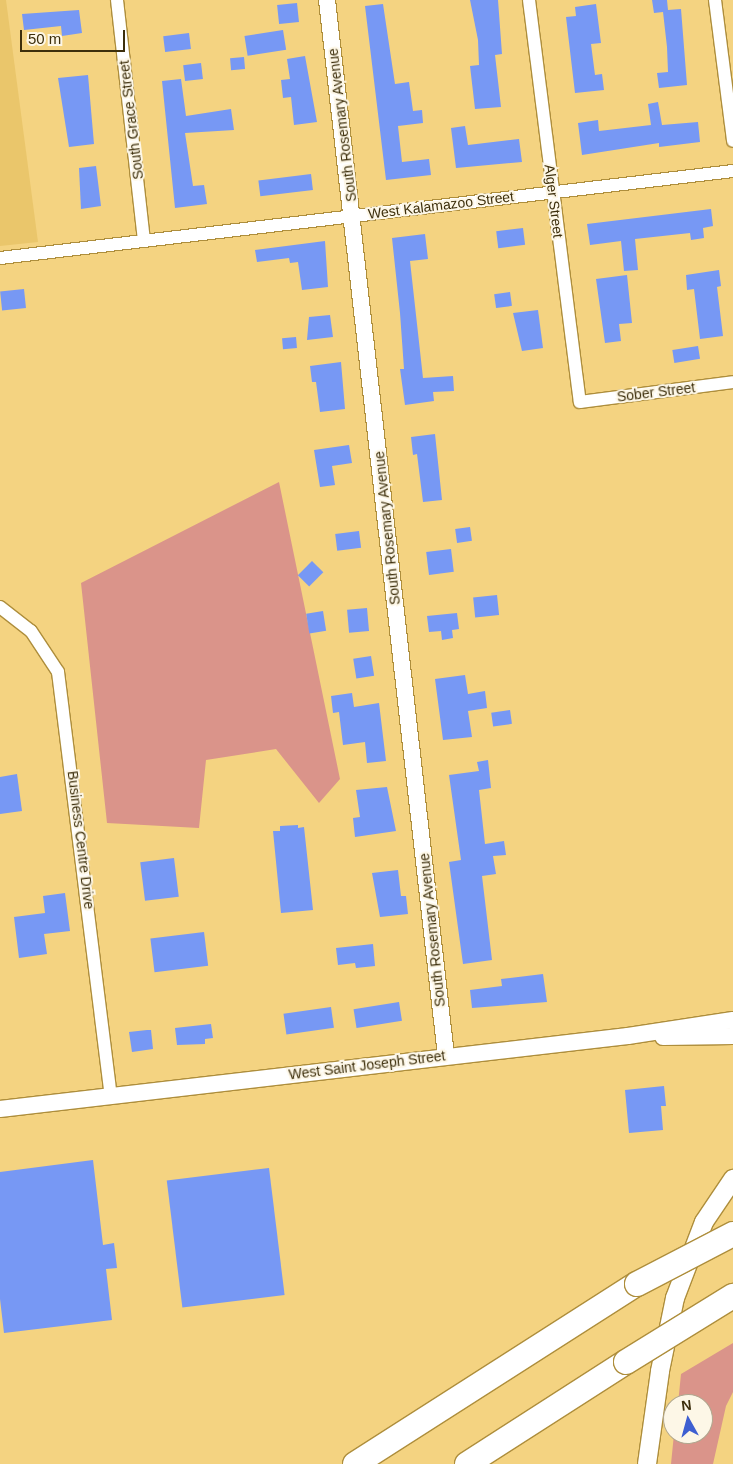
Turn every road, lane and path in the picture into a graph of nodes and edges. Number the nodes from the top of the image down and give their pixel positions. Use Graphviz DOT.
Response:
graph roads {
  1 [pos="117,0"];
  2 [pos="327,0"];
  3 [pos="529,0"];
  4 [pos="716,0"];
  5 [pos="733,141"];
  6 [pos="733,171"];
  7 [pos="552,192"];
  8 [pos="352,216"];
  9 [pos="144,240"];
  10 [pos="0,258"];
  11 [pos="733,382"];
  12 [pos="580,402"];
  13 [pos="0,607"];
  14 [pos="733,1020"];
  15 [pos="628,1036"];
  16 [pos="733,1036"];
  17 [pos="446,1056"];
  18 [pos="111,1096"];
  19 [pos="0,1110"];
  20 [pos="733,1179"];
  21 [pos="733,1234"];
  22 [pos="733,1296"];
  23 [pos="355,1464"];
  24 [pos="467,1464"];
  25 [pos="648,1464"];
  1 -- 9 [label="street, South Grace Street"];
  2 -- 8 [label="street, South Rosemary Avenue"];
  3 -- 7 [label="street, Alger Street"];
  4 -- 5 [label="street"];
  6 -- 7 [label="street, West Kalamazoo Street"];
  7 -- 8 [label="street, West Kalamazoo Street"];
  7 -- 12 [label="street, Alger Street"];
  8 -- 9 [label="street, West Kalamazoo Street"];
  8 -- 17 [label="street, South Rosemary Avenue"];
  9 -- 10 [label="street, West Kalamazoo Street"];
  11 -- 12 [label="street, Sober Street"];
  13 -- 18 [label="street, Business Centre Drive"];
  14 -- 15 [label="street, West Saint Joseph Street"];
  15 -- 16 [label="street"];
  15 -- 17 [label="street, West Saint Joseph Street"];
  17 -- 18 [label="street, West Saint Joseph Street"];
  18 -- 19 [label="street, West Saint Joseph Street"];
  20 -- 25 [label="main road"];
  21 -- 23 [label="highway, bridge"];
  22 -- 24 [label="highway, bridge"];
}
